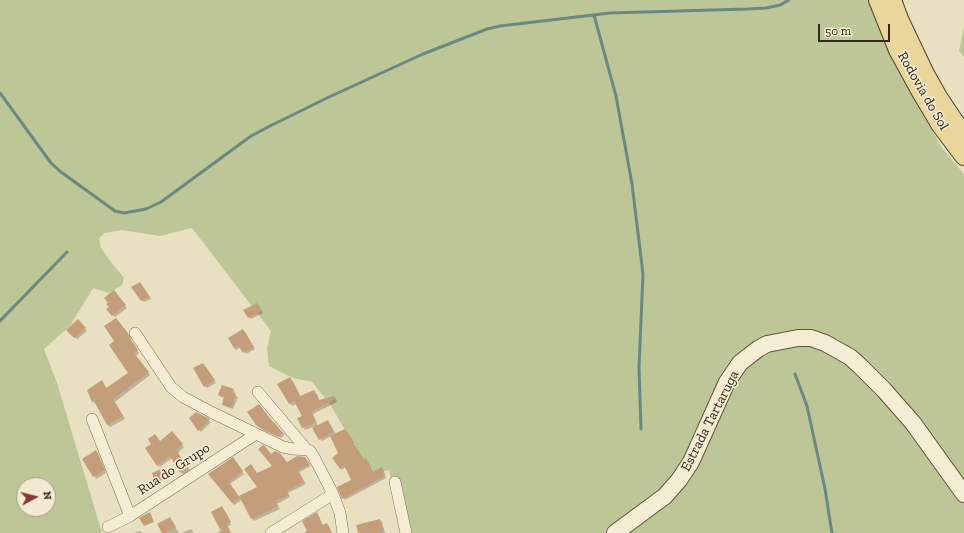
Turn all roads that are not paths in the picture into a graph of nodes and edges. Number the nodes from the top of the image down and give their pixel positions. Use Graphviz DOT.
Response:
graph roads {
  1 [pos="878,0"];
  2 [pos="892,0"];
  3 [pos="964,133"];
  4 [pos="964,156"];
  5 [pos="135,333"];
  6 [pos="258,392"];
  7 [pos="92,419"];
  8 [pos="256,434"];
  9 [pos="307,450"];
  10 [pos="395,482"];
  11 [pos="333,494"];
  12 [pos="964,494"];
  13 [pos="130,516"];
  14 [pos="108,527"];
  15 [pos="271,533"];
  16 [pos="343,533"];
  17 [pos="406,533"];
  18 [pos="615,533"];
  1 -- 4 [label="main road, Rodovia do Sol"];
  2 -- 3 [label="main road, Rodovia do Sol"];
  5 -- 8 [label="street"];
  6 -- 9 [label="street"];
  7 -- 13 [label="street"];
  8 -- 9 [label="street"];
  8 -- 13 [label="street, Rua do Grupo"];
  9 -- 11 [label="street"];
  10 -- 17 [label="street"];
  11 -- 15 [label="street"];
  11 -- 16 [label="street"];
  12 -- 18 [label="street, Estrada Tartaruga"];
  13 -- 14 [label="street, Rua do Grupo"];
}
